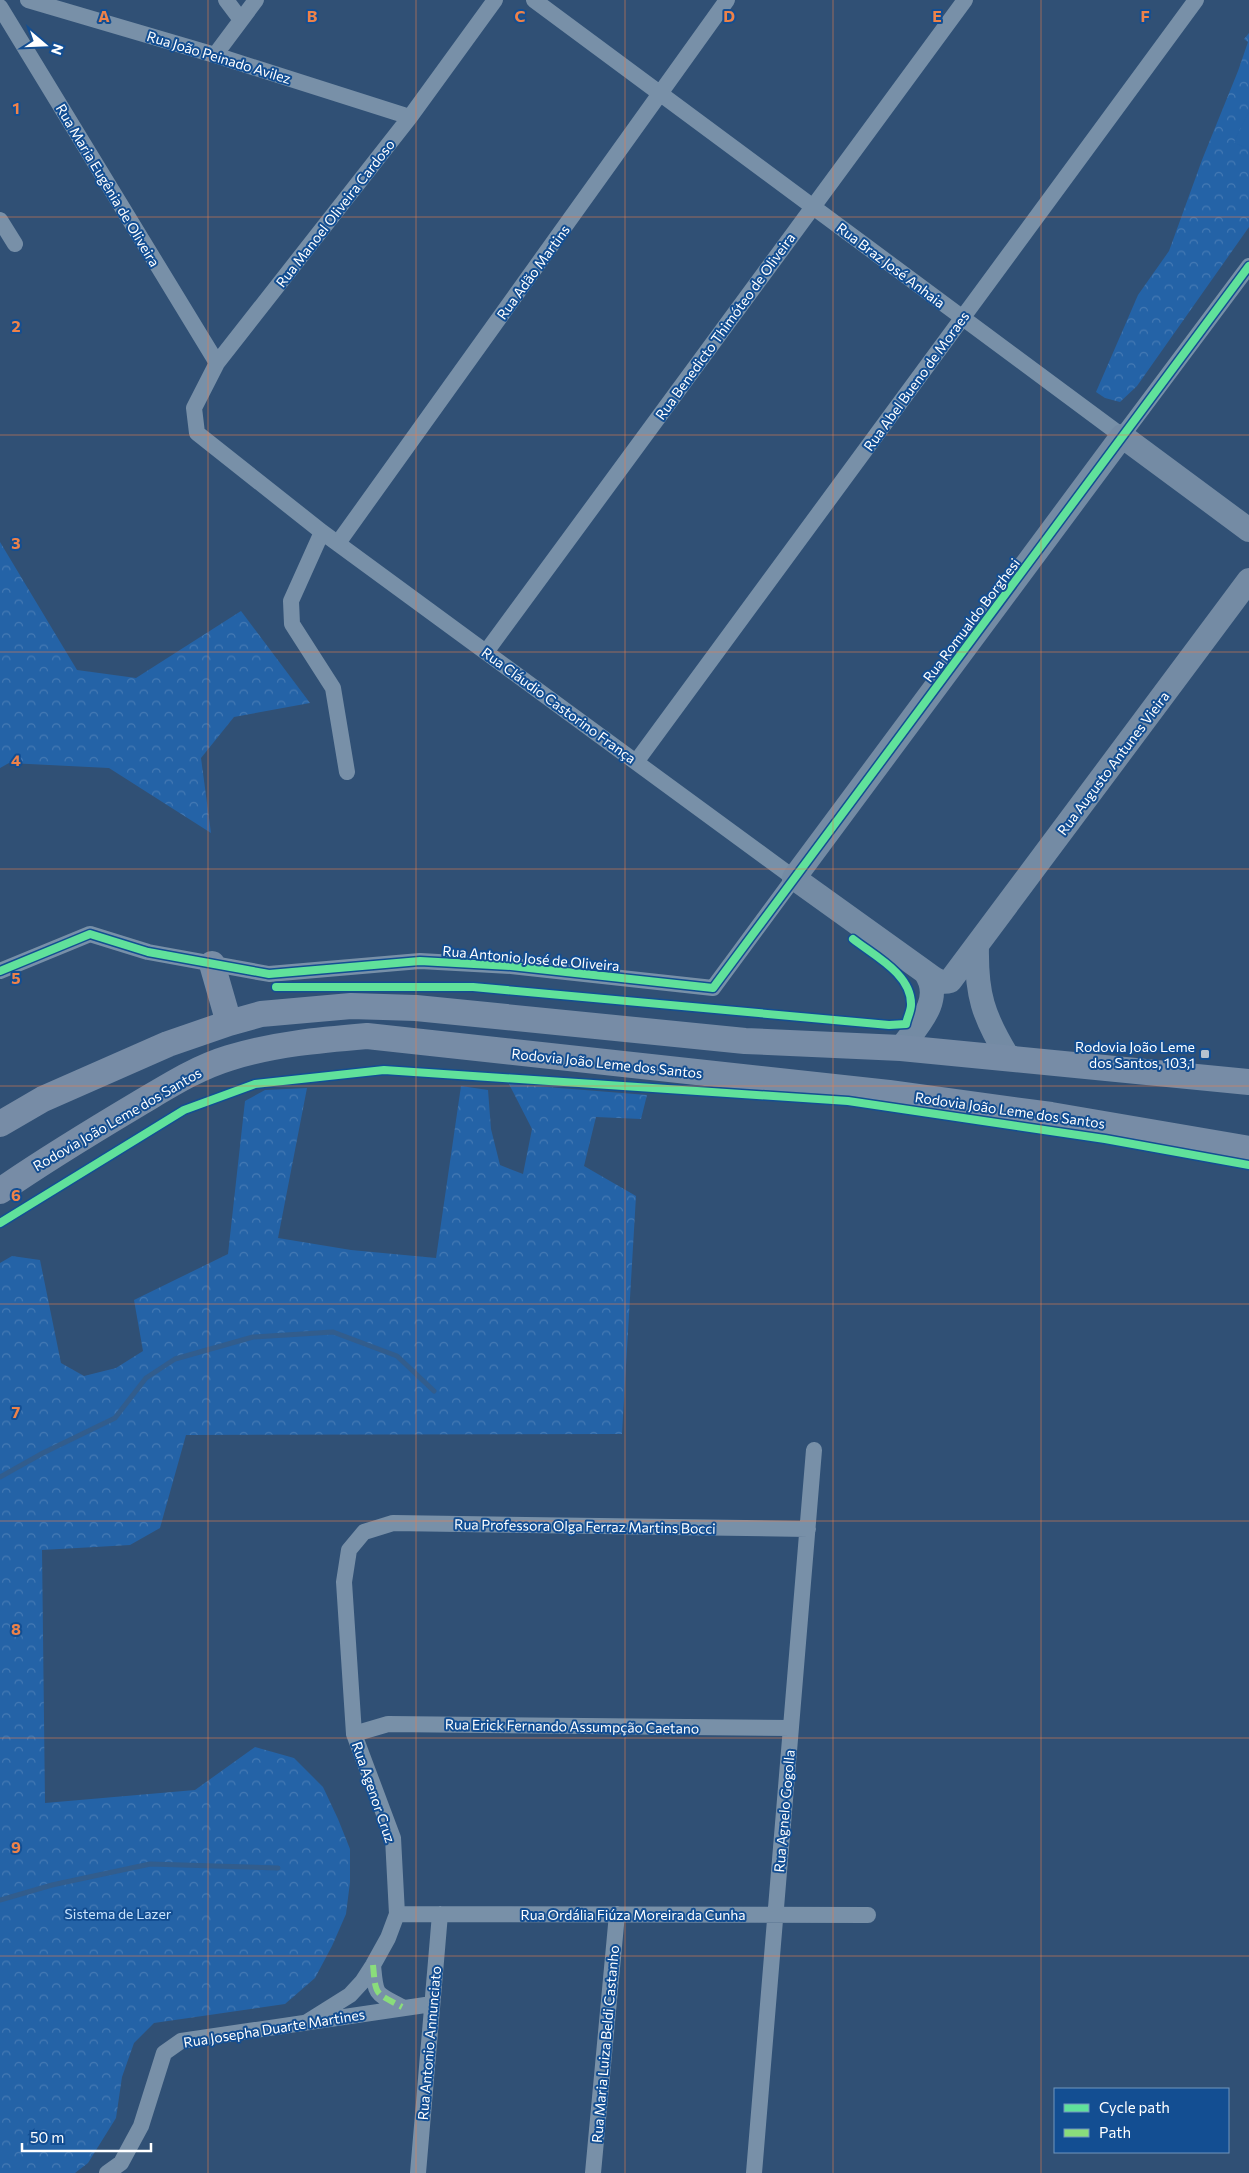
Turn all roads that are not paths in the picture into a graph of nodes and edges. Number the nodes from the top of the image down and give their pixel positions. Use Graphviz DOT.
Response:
graph roads {
  1 [pos="28,0"];
  2 [pos="226,0"];
  3 [pos="256,0"];
  4 [pos="495,0"];
  5 [pos="534,0"];
  6 [pos="727,0"];
  7 [pos="965,0"];
  8 [pos="1196,0"];
  9 [pos="0,8"];
  10 [pos="241,20"];
  11 [pos="215,55"];
  12 [pos="660,94"];
  13 [pos="410,117"];
  14 [pos="813,207"];
  15 [pos="0,220"];
  16 [pos="15,244"];
  17 [pos="1249,266"];
  18 [pos="962,318"];
  19 [pos="217,363"];
  20 [pos="197,433"];
  21 [pos="1122,436"];
  22 [pos="1249,530"];
  23 [pos="322,532"];
  24 [pos="338,543"];
  25 [pos="1249,580"];
  26 [pos="486,652"];
  27 [pos="636,762"];
  28 [pos="347,772"];
  29 [pos="794,878"];
  30 [pos="978,946"];
  31 [pos="212,964"];
  32 [pos="0,971"];
  33 [pos="925,972"];
  34 [pos="950,981"];
  35 [pos="713,988"];
  36 [pos="229,1023"];
  37 [pos="901,1048"];
  38 [pos="1008,1058"];
  39 [pos="1249,1082"];
  40 [pos="0,1124"];
  41 [pos="1249,1149"];
  42 [pos="0,1191"];
  43 [pos="814,1450"];
  44 [pos="808,1530"];
  45 [pos="364,1532"];
  46 [pos="791,1728"];
  47 [pos="354,1734"];
  48 [pos="397,1914"];
  49 [pos="440,1914"];
  50 [pos="617,1914"];
  51 [pos="776,1915"];
  52 [pos="868,1915"];
  53 [pos="373,1965"];
  54 [pos="432,2004"];
  55 [pos="402,2007"];
  56 [pos="307,2022"];
  57 [pos="107,2173"];
  58 [pos="418,2173"];
  59 [pos="593,2173"];
  60 [pos="754,2173"];
  1 -- 11 [label="street, Rua João Peinado Avilez"];
  2 -- 10 [label="street"];
  3 -- 10 [label="street"];
  4 -- 13 [label="street, Rua Manoel Oliveira Cardoso"];
  5 -- 12 [label="street, Rua Braz José Anhaia"];
  6 -- 12 [label="street, Rua Adão Martins"];
  7 -- 14 [label="street, Rua Benedicto Thimóteo de Oliveira"];
  8 -- 18 [label="street, Rua Abel Bueno de Moraes"];
  9 -- 19 [label="street, Rua Maria Eugênia de Oliveira"];
  10 -- 11 [label="street"];
  11 -- 13 [label="street, Rua João Peinado Avilez"];
  12 -- 14 [label="street, Rua Braz José Anhaia"];
  12 -- 24 [label="street, Rua Adão Martins"];
  13 -- 19 [label="street, Rua Manoel Oliveira Cardoso"];
  14 -- 18 [label="street, Rua Braz José Anhaia"];
  14 -- 26 [label="street, Rua Benedicto Thimóteo de Oliveira"];
  15 -- 16 [label="street"];
  17 -- 21 [label="street, Rua Romualdo Borghesi"];
  18 -- 21 [label="street, Rua Braz José Anhaia"];
  18 -- 27 [label="street, Rua Abel Bueno de Moraes"];
  19 -- 20 [label="street, Rua Manoel Oliveira Cardoso"];
  20 -- 23 [label="street, Rua Cláudio Castorino França"];
  21 -- 22 [label="street, Rua Braz José Anhaia"];
  21 -- 29 [label="street, Rua Romualdo Borghesi"];
  23 -- 24 [label="street, Rua Cláudio Castorino França"];
  23 -- 28 [label="street"];
  24 -- 26 [label="street, Rua Cláudio Castorino França"];
  25 -- 30 [label="street, Rua Augusto Antunes Vieira"];
  26 -- 27 [label="street, Rua Cláudio Castorino França"];
  27 -- 29 [label="street, Rua Cláudio Castorino França"];
  29 -- 33 [label="street, Rua Cláudio Castorino França"];
  29 -- 35 [label="street, Rua Romualdo Borghesi"];
  30 -- 34 [label="street, Rua Augusto Antunes Vieira"];
  30 -- 38 [label="street"];
  31 -- 32 [label="street, Rua Antonio José de Oliveira"];
  31 -- 35 [label="street, Rua Antonio José de Oliveira"];
  31 -- 36 [label="main road"];
  33 -- 34 [label="street, Rua Cláudio Castorino França"];
  33 -- 37 [label="street"];
  36 -- 37 [label="main road"];
  36 -- 40 [label="main road"];
  37 -- 38 [label="main road"];
  38 -- 39 [label="main road"];
  41 -- 42 [label="main road, Rodovia João Leme dos Santos"];
  43 -- 44 [label="street, Rua Agnelo Gogolla"];
  44 -- 45 [label="street, Rua Professora Olga Ferraz Martins Bocci"];
  44 -- 46 [label="street, Rua Agnelo Gogolla"];
  45 -- 47 [label="street, Rua Agenor Cruz"];
  46 -- 47 [label="street, Rua Erick Fernando Assumpção Caetano"];
  46 -- 51 [label="street, Rua Agnelo Gogolla"];
  47 -- 48 [label="street, Rua Agenor Cruz"];
  48 -- 49 [label="street, Rua Ordália Fiúza Moreira da Cunha"];
  48 -- 53 [label="street, Rua Agenor Cruz"];
  49 -- 50 [label="street, Rua Ordália Fiúza Moreira da Cunha"];
  49 -- 54 [label="street, Rua Antonio Annunciato"];
  50 -- 51 [label="street, Rua Ordália Fiúza Moreira da Cunha"];
  50 -- 59 [label="street, Rua Maria Luiza Beldi Castanho"];
  51 -- 52 [label="street, Rua Ordália Fiúza Moreira da Cunha"];
  51 -- 60 [label="street, Rua Agnelo Gogolla"];
  53 -- 55 [label="street"];
  53 -- 56 [label="street, Rua Agenor Cruz"];
  54 -- 55 [label="street, Rua Josepha Duarte Martines"];
  54 -- 58 [label="street, Rua Antonio Annunciato"];
  55 -- 56 [label="street, Rua Josepha Duarte Martines"];
  56 -- 57 [label="street, Rua Josepha Duarte Martines"];
}
